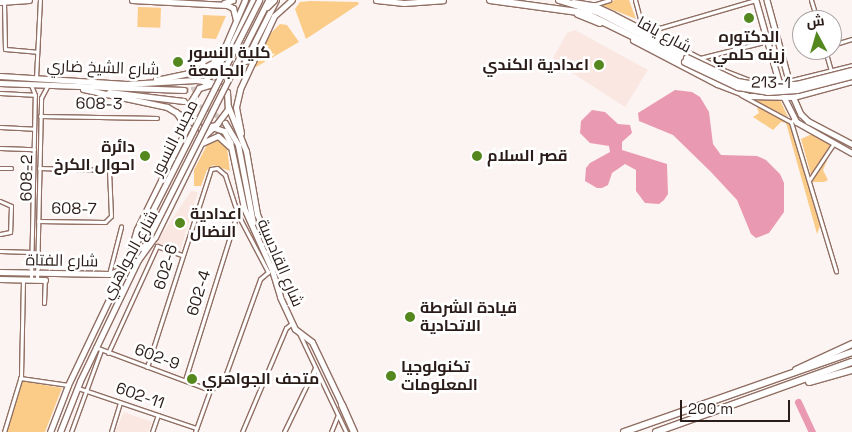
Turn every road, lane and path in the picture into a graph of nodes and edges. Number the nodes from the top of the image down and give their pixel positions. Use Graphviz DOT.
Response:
graph roads {
  1 [pos="29,0"];
  2 [pos="40,0"];
  3 [pos="132,0"];
  4 [pos="233,0"];
  5 [pos="245,0"];
  6 [pos="253,0"];
  7 [pos="259,0"];
  8 [pos="292,0"];
  9 [pos="376,0"];
  10 [pos="443,0"];
  11 [pos="490,0"];
  12 [pos="609,0"];
  13 [pos="635,0"];
  14 [pos="756,0"];
  15 [pos="767,0"];
  16 [pos="274,1"];
  17 [pos="2,2"];
  18 [pos="560,2"];
  19 [pos="214,4"];
  20 [pos="593,5"];
  21 [pos="770,14"];
  22 [pos="760,16"];
  23 [pos="236,22"];
  24 [pos="773,23"];
  25 [pos="763,26"];
  26 [pos="652,33"];
  27 [pos="768,41"];
  28 [pos="228,49"];
  29 [pos="37,52"];
  30 [pos="716,54"];
  31 [pos="700,58"];
  32 [pos="221,59"];
  33 [pos="245,60"];
  34 [pos="686,60"];
  35 [pos="828,60"];
  36 [pos="714,66"];
  37 [pos="852,66"];
  38 [pos="208,67"];
  39 [pos="215,70"];
  40 [pos="852,71"];
  41 [pos="831,72"];
  42 [pos="0,76"];
  43 [pos="852,76"];
  44 [pos="36,78"];
  45 [pos="188,80"];
  46 [pos="206,81"];
  47 [pos="0,82"];
  48 [pos="789,82"];
  49 [pos="852,82"];
  50 [pos="217,83"];
  51 [pos="780,83"];
  52 [pos="31,84"];
  53 [pos="138,84"];
  54 [pos="49,85"];
  55 [pos="65,86"];
  56 [pos="184,90"];
  57 [pos="197,90"];
  58 [pos="92,91"];
  59 [pos="0,93"];
  60 [pos="741,94"];
  61 [pos="34,95"];
  62 [pos="793,96"];
  63 [pos="228,97"];
  64 [pos="784,98"];
  65 [pos="182,101"];
  66 [pos="228,106"];
  67 [pos="172,108"];
  68 [pos="40,116"];
  69 [pos="157,118"];
  70 [pos="191,119"];
  71 [pos="793,120"];
  72 [pos="225,123"];
  73 [pos="40,125"];
  74 [pos="34,126"];
  75 [pos="215,126"];
  76 [pos="0,127"];
  77 [pos="829,132"];
  78 [pos="242,138"];
  79 [pos="181,139"];
  80 [pos="826,139"];
  81 [pos="834,143"];
  82 [pos="850,143"];
  83 [pos="200,145"];
  84 [pos="0,148"];
  85 [pos="34,148"];
  86 [pos="844,149"];
  87 [pos="852,153"];
  88 [pos="233,156"];
  89 [pos="0,168"];
  90 [pos="11,168"];
  91 [pos="39,168"];
  92 [pos="810,179"];
  93 [pos="0,201"];
  94 [pos="237,213"];
  95 [pos="38,221"];
  96 [pos="121,227"];
  97 [pos="0,234"];
  98 [pos="256,235"];
  99 [pos="0,251"];
  100 [pos="32,252"];
  101 [pos="182,255"];
  102 [pos="128,260"];
  103 [pos="138,260"];
  104 [pos="123,269"];
  105 [pos="270,271"];
  106 [pos="836,271"];
  107 [pos="0,272"];
  108 [pos="34,273"];
  109 [pos="109,274"];
  110 [pos="0,279"];
  111 [pos="22,279"];
  112 [pos="31,279"];
  113 [pos="37,280"];
  114 [pos="45,280"];
  115 [pos="44,303"];
  116 [pos="292,323"];
  117 [pos="299,333"];
  118 [pos="852,344"];
  119 [pos="98,348"];
  120 [pos="852,352"];
  121 [pos="108,353"];
  122 [pos="852,362"];
  123 [pos="147,367"];
  124 [pos="316,368"];
  125 [pos="852,370"];
  126 [pos="20,378"];
  127 [pos="782,378"];
  128 [pos="185,380"];
  129 [pos="68,385"];
  130 [pos="785,386"];
  131 [pos="77,388"];
  132 [pos="210,390"];
  133 [pos="86,391"];
  134 [pos="120,402"];
  135 [pos="342,404"];
  136 [pos="158,415"];
  137 [pos="338,415"];
  138 [pos="195,430"];
  139 [pos="4,432"];
  140 [pos="50,432"];
  141 [pos="60,432"];
  142 [pos="71,432"];
  143 [pos="111,432"];
  144 [pos="152,432"];
  145 [pos="242,432"];
  146 [pos="284,432"];
  147 [pos="331,432"];
  148 [pos="346,432"];
  149 [pos="354,432"];
  150 [pos="624,432"];
  151 [pos="656,432"];
  1 -- 17 [label="main road"];
  2 -- 29 [label="street"];
  3 -- 19 [label="main road"];
  4 -- 19 [label="main road"];
  5 -- 23 [label="main road"];
  6 -- 28 [label="main road"];
  7 -- 102 [label="main road, مجسر النسور, bridge"];
  8 -- 78 [label="main road"];
  9 -- 10 [label="main road"];
  11 -- 18 [label="highway, شارع يافا"];
  12 -- 20 [label="street"];
  13 -- 26 [label="street"];
  14 -- 22 [label="street"];
  14 -- 26 [label="street"];
  15 -- 21 [label="street"];
  16 -- 33 [label="main road"];
  16 -- 63 [label="main road"];
  16 -- 103 [label="main road, مجسر النسور, bridge"];
  17 -- 29 [label="street"];
  18 -- 20 [label="main road, 213-1"];
  18 -- 34 [label="highway, شارع يافا"];
  18 -- 60 [label="main road, 213-1"];
  19 -- 23 [label="main road"];
  20 -- 26 [label="main road, 213-1"];
  21 -- 22 [label="street"];
  21 -- 24 [label="street"];
  22 -- 25 [label="street"];
  23 -- 28 [label="main road"];
  24 -- 25 [label="street"];
  24 -- 48 [label="street"];
  25 -- 27 [label="street"];
  26 -- 31 [label="main road, 213-1"];
  27 -- 30 [label="street"];
  27 -- 51 [label="street"];
  28 -- 32 [label="main road"];
  28 -- 38 [label="main road"];
  28 -- 39 [label="main road"];
  29 -- 44 [label="street"];
  30 -- 31 [label="street"];
  30 -- 36 [label="street"];
  31 -- 36 [label="main road, 213-1"];
  32 -- 38 [label="main road"];
  32 -- 39 [label="main road"];
  34 -- 40 [label="highway, شارع يافا, bridge"];
  34 -- 43 [label="highway, شارع يافا, bridge"];
  35 -- 41 [label="street"];
  36 -- 51 [label="main road, 213-1"];
  37 -- 41 [label="main road, 213-1"];
  38 -- 53 [label="main road"];
  39 -- 45 [label="main road"];
  39 -- 46 [label="main road"];
  41 -- 48 [label="main road, 213-1"];
  42 -- 44 [label="main road, شارع الشيخ ضاري"];
  44 -- 53 [label="main road, شارع الشيخ ضاري"];
  45 -- 46 [label="main road, شارع الشيخ ضاري"];
  45 -- 53 [label="main road, شارع الشيخ ضاري"];
  46 -- 50 [label="main road, شارع الشيخ ضاري"];
  46 -- 57 [label="main road"];
  47 -- 52 [label="main road, شارع الشيخ ضاري"];
  48 -- 51 [label="main road, 213-1"];
  48 -- 62 [label="street"];
  49 -- 62 [label="main road, 213-1"];
  50 -- 57 [label="main road"];
  50 -- 63 [label="main road"];
  51 -- 64 [label="street"];
  52 -- 54 [label="main road, شارع الشيخ ضاري"];
  52 -- 61 [label="street, 608-2"];
  54 -- 55 [label="main road, شارع الشيخ ضاري"];
  54 -- 68 [label="street, 608-2"];
  55 -- 56 [label="main road, شارع الشيخ ضاري"];
  55 -- 58 [label="main road, شارع الشيخ ضاري"];
  57 -- 70 [label="main road"];
  58 -- 65 [label="main road"];
  58 -- 67 [label="main road, شارع الشيخ ضاري"];
  59 -- 61 [label="street"];
  60 -- 64 [label="main road, 213-1"];
  60 -- 71 [label="street"];
  61 -- 74 [label="street, 608-2"];
  62 -- 64 [label="main road, 213-1"];
  62 -- 77 [label="street"];
  63 -- 66 [label="main road"];
  64 -- 71 [label="street"];
  66 -- 75 [label="main road"];
  66 -- 78 [label="main road, شارع القادسية"];
  67 -- 70 [label="main road, شارع الشيخ ضاري"];
  67 -- 79 [label="main road"];
  68 -- 69 [label="street, 608-3"];
  68 -- 73 [label="street, 608-2"];
  70 -- 75 [label="main road"];
  70 -- 79 [label="main road, شارع الجواهري"];
  71 -- 80 [label="street"];
  71 -- 92 [label="street"];
  72 -- 98 [label="main road"];
  73 -- 74 [label="street"];
  73 -- 91 [label="street, 608-2"];
  74 -- 76 [label="street"];
  74 -- 85 [label="street, 608-2"];
  75 -- 83 [label="main road, شارع الجواهري"];
  75 -- 88 [label="main road, شارع القادسية"];
  77 -- 80 [label="street"];
  77 -- 82 [label="street"];
  78 -- 105 [label="main road, شارع القادسية"];
  79 -- 83 [label="main road"];
  79 -- 102 [label="main road, شارع الجواهري"];
  80 -- 81 [label="street"];
  81 -- 86 [label="street"];
  81 -- 92 [label="street"];
  82 -- 86 [label="street"];
  83 -- 88 [label="main road"];
  83 -- 103 [label="main road, شارع الجواهري"];
  84 -- 85 [label="street"];
  85 -- 100 [label="street, 608-2"];
  86 -- 87 [label="street"];
  88 -- 98 [label="main road, شارع القادسية"];
  89 -- 90 [label="street"];
  91 -- 95 [label="street, 608-2"];
  91 -- 95 [label="street, 608-7"];
  92 -- 106 [label="street"];
  93 -- 97 [label="street"];
  94 -- 101 [label="street, 602-6"];
  94 -- 105 [label="street"];
  94 -- 128 [label="street, 602-4"];
  95 -- 108 [label="street, 608-2"];
  96 -- 109 [label="street"];
  98 -- 105 [label="main road, شارع القادسية"];
  99 -- 100 [label="street"];
  100 -- 108 [label="street, 608-2"];
  101 -- 121 [label="street"];
  101 -- 123 [label="street, 602-6"];
  102 -- 104 [label="main road, شارع الجواهري"];
  103 -- 119 [label="main road, شارع الجواهري"];
  104 -- 109 [label="street, شارع الفتاة"];
  104 -- 129 [label="main road, شارع الجواهري"];
  105 -- 116 [label="main road, شارع القادسية"];
  105 -- 132 [label="street"];
  107 -- 108 [label="street, شارع الفتاة"];
  108 -- 109 [label="street, شارع الفتاة"];
  108 -- 112 [label="street"];
  108 -- 113 [label="street"];
  110 -- 111 [label="street, شارع الفتاة"];
  111 -- 112 [label="street, شارع الفتاة"];
  111 -- 126 [label="street"];
  112 -- 113 [label="street, شارع الفتاة"];
  113 -- 114 [label="street, شارع الفتاة"];
  114 -- 115 [label="street"];
  116 -- 117 [label="main road, شارع القادسية"];
  116 -- 145 [label="street"];
  117 -- 124 [label="street"];
  117 -- 135 [label="main road, شارع القادسية"];
  118 -- 127 [label="highway"];
  119 -- 121 [label="street, 602-9"];
  119 -- 131 [label="main road, شارع الجواهري"];
  119 -- 133 [label="street"];
  120 -- 127 [label="highway"];
  121 -- 123 [label="street, 602-9"];
  122 -- 130 [label="highway"];
  123 -- 128 [label="street, 602-9"];
  124 -- 137 [label="street"];
  124 -- 146 [label="street"];
  125 -- 130 [label="highway"];
  126 -- 129 [label="street"];
  126 -- 139 [label="street"];
  127 -- 150 [label="highway"];
  128 -- 132 [label="street, 602-9"];
  129 -- 140 [label="main road, شارع الجواهري"];
  130 -- 151 [label="highway"];
  131 -- 133 [label="street, 602-11"];
  131 -- 141 [label="main road, شارع الجواهري"];
  132 -- 138 [label="street"];
  133 -- 134 [label="street, 602-11"];
  133 -- 142 [label="street"];
  134 -- 136 [label="street, 602-11"];
  134 -- 143 [label="street"];
  135 -- 149 [label="highway"];
  136 -- 138 [label="street, 602-11"];
  136 -- 144 [label="street"];
  137 -- 147 [label="street"];
  137 -- 148 [label="street"];
}
